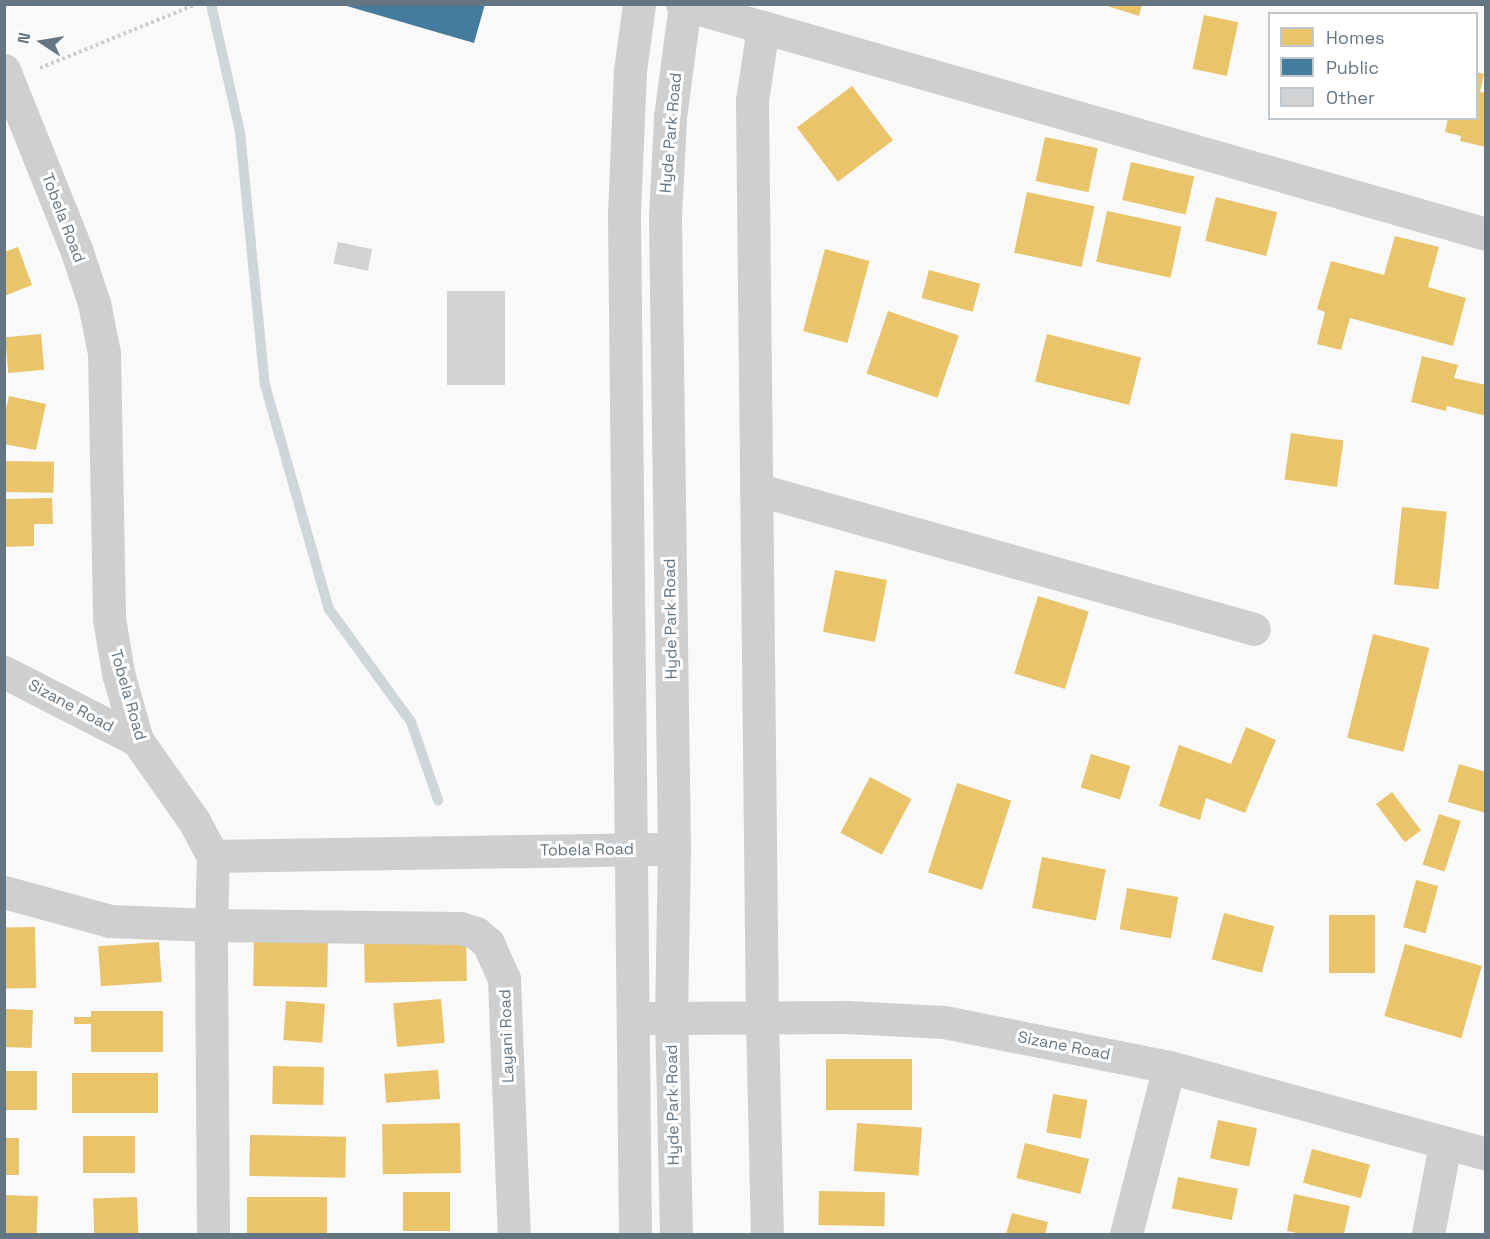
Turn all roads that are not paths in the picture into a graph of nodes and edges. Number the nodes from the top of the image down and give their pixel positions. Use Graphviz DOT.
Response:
graph roads {
  1 [pos="639,4"];
  2 [pos="684,5"];
  3 [pos="763,27"];
  4 [pos="7,75"];
  5 [pos="1485,234"];
  6 [pos="756,489"];
  7 [pos="1254,629"];
  8 [pos="4,672"];
  9 [pos="137,740"];
  10 [pos="628,849"];
  11 [pos="674,849"];
  12 [pos="213,856"];
  13 [pos="4,892"];
  14 [pos="211,925"];
  15 [pos="631,1018"];
  16 [pos="671,1018"];
  17 [pos="762,1018"];
  18 [pos="1169,1067"];
  19 [pos="1444,1144"];
  20 [pos="1485,1154"];
  21 [pos="213,1234"];
  22 [pos="514,1234"];
  23 [pos="635,1234"];
  24 [pos="676,1234"];
  25 [pos="767,1234"];
  26 [pos="1126,1234"];
  27 [pos="1428,1234"];
  1 -- 10 [label="street"];
  2 -- 3 [label="street"];
  2 -- 11 [label="street, Hyde Park Road"];
  3 -- 5 [label="street"];
  3 -- 6 [label="street"];
  4 -- 9 [label="street, Tobela Road"];
  6 -- 7 [label="street"];
  6 -- 17 [label="street"];
  8 -- 9 [label="street, Sizane Road"];
  9 -- 12 [label="street, Tobela Road"];
  10 -- 11 [label="street, Tobela Road"];
  10 -- 12 [label="street, Tobela Road"];
  10 -- 15 [label="street"];
  11 -- 16 [label="street, Hyde Park Road"];
  12 -- 14 [label="street"];
  13 -- 14 [label="street, Layani Road"];
  14 -- 21 [label="street"];
  14 -- 22 [label="street, Layani Road"];
  15 -- 16 [label="street, Sizane Road"];
  15 -- 23 [label="street"];
  16 -- 17 [label="street, Sizane Road"];
  16 -- 24 [label="street, Hyde Park Road"];
  17 -- 18 [label="street, Sizane Road"];
  17 -- 25 [label="street"];
  18 -- 19 [label="street, Sizane Road"];
  18 -- 26 [label="street"];
  19 -- 20 [label="street, Sizane Road"];
  19 -- 27 [label="street"];
}
